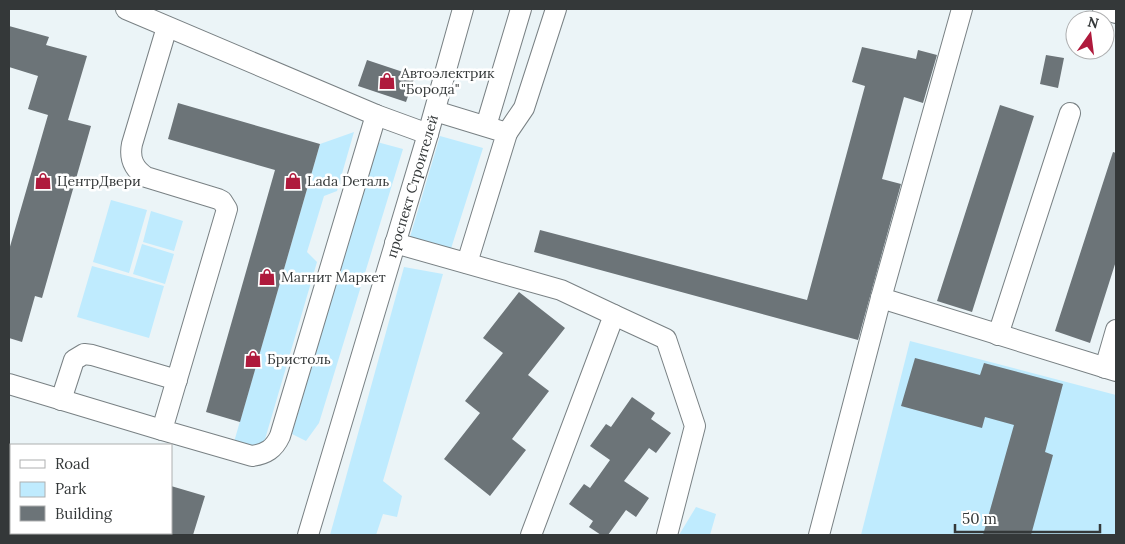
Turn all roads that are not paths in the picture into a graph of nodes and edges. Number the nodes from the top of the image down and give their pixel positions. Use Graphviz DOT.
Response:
graph roads {
  1 [pos="126,9"];
  2 [pos="463,9"];
  3 [pos="521,9"];
  4 [pos="556,9"];
  5 [pos="962,9"];
  6 [pos="1102,9"];
  7 [pos="1116,12"];
  8 [pos="167,27"];
  9 [pos="435,111"];
  10 [pos="1070,112"];
  11 [pos="376,114"];
  12 [pos="486,126"];
  13 [pos="507,133"];
  14 [pos="428,134"];
  15 [pos="394,243"];
  16 [pos="468,264"];
  17 [pos="881,298"];
  18 [pos="614,315"];
  19 [pos="1116,330"];
  20 [pos="998,335"];
  21 [pos="1110,370"];
  22 [pos="177,380"];
  23 [pos="9,384"];
  24 [pos="61,400"];
  25 [pos="162,430"];
  26 [pos="308,535"];
  27 [pos="531,535"];
  28 [pos="667,535"];
  29 [pos="819,535"];
  1 -- 8 [label="street"];
  2 -- 9 [label="street, проспект Строителей"];
  3 -- 12 [label="street"];
  4 -- 13 [label="street"];
  5 -- 17 [label="street"];
  6 -- 7 [label="street"];
  8 -- 11 [label="street"];
  8 -- 22 [label="street"];
  9 -- 12 [label="street"];
  9 -- 14 [label="street, проспект Строителей"];
  10 -- 20 [label="street"];
  11 -- 14 [label="street"];
  11 -- 25 [label="street"];
  12 -- 13 [label="street"];
  13 -- 16 [label="street"];
  14 -- 15 [label="street, проспект Строителей"];
  15 -- 16 [label="street"];
  15 -- 26 [label="street, проспект Строителей"];
  16 -- 18 [label="street"];
  17 -- 20 [label="street"];
  17 -- 29 [label="street"];
  18 -- 27 [label="street"];
  18 -- 28 [label="street"];
  19 -- 21 [label="street"];
  20 -- 21 [label="street"];
  22 -- 24 [label="street"];
  22 -- 25 [label="street"];
  23 -- 24 [label="street"];
  24 -- 25 [label="street"];
}
